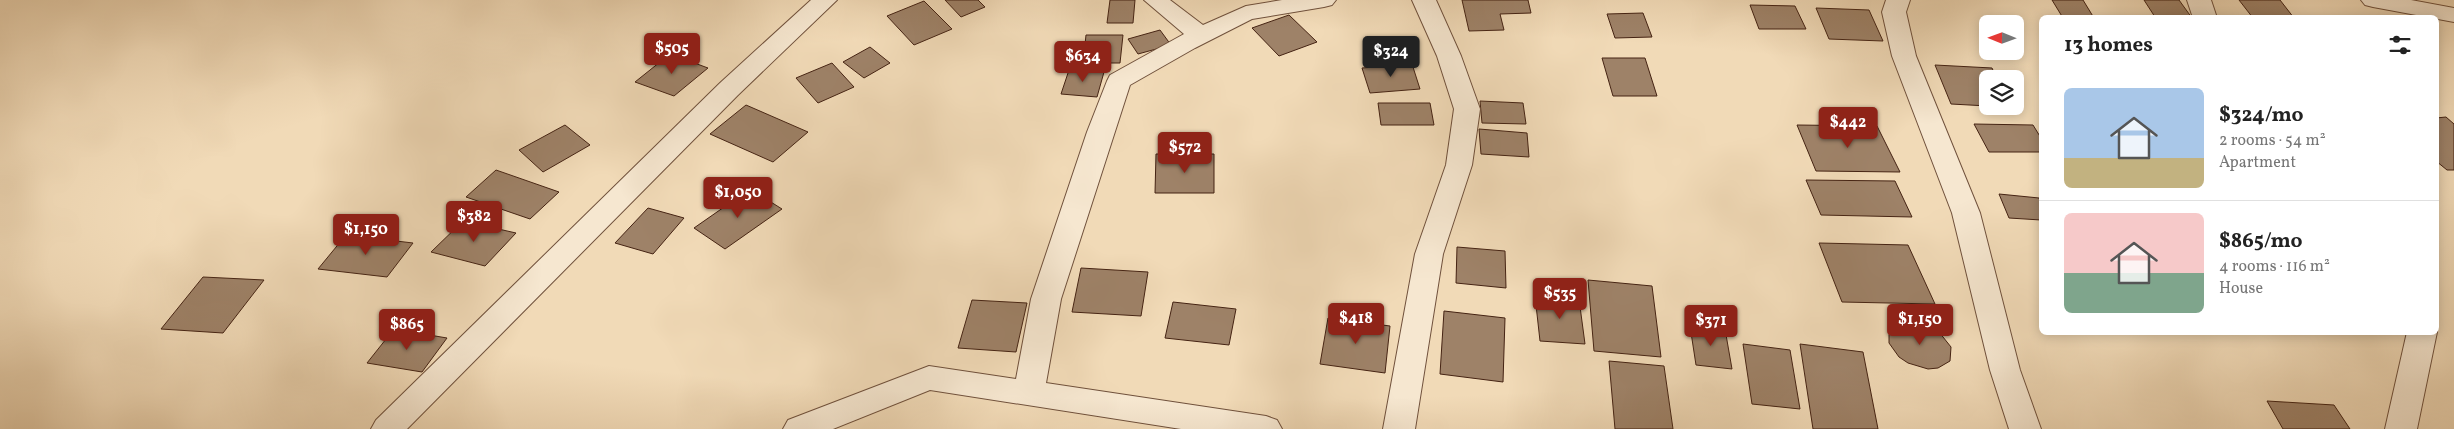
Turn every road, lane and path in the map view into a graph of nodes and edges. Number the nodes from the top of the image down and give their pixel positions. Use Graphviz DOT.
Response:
graph roads {
  1 [pos="825,0"];
  2 [pos="1156,0"];
  3 [pos="1324,0"];
  4 [pos="1424,0"];
  5 [pos="1898,0"];
  6 [pos="2199,0"];
  7 [pos="2373,0"];
  8 [pos="2204,15"];
  9 [pos="2454,15"];
  10 [pos="1201,36"];
  11 [pos="2421,335"];
  12 [pos="1029,393"];
  13 [pos="1162,421"];
  14 [pos="387,429"];
  15 [pos="798,429"];
  16 [pos="1266,429"];
  17 [pos="1399,429"];
  18 [pos="2025,429"];
  19 [pos="2401,429"];
  1 -- 14 [label="street"];
  2 -- 10 [label="street"];
  3 -- 10 [label="street"];
  4 -- 17 [label="street"];
  5 -- 18 [label="street"];
  6 -- 8 [label="street"];
  7 -- 9 [label="street"];
  10 -- 12 [label="street"];
  11 -- 19 [label="street"];
  12 -- 13 [label="street"];
  12 -- 15 [label="street"];
  13 -- 16 [label="street"];
}
